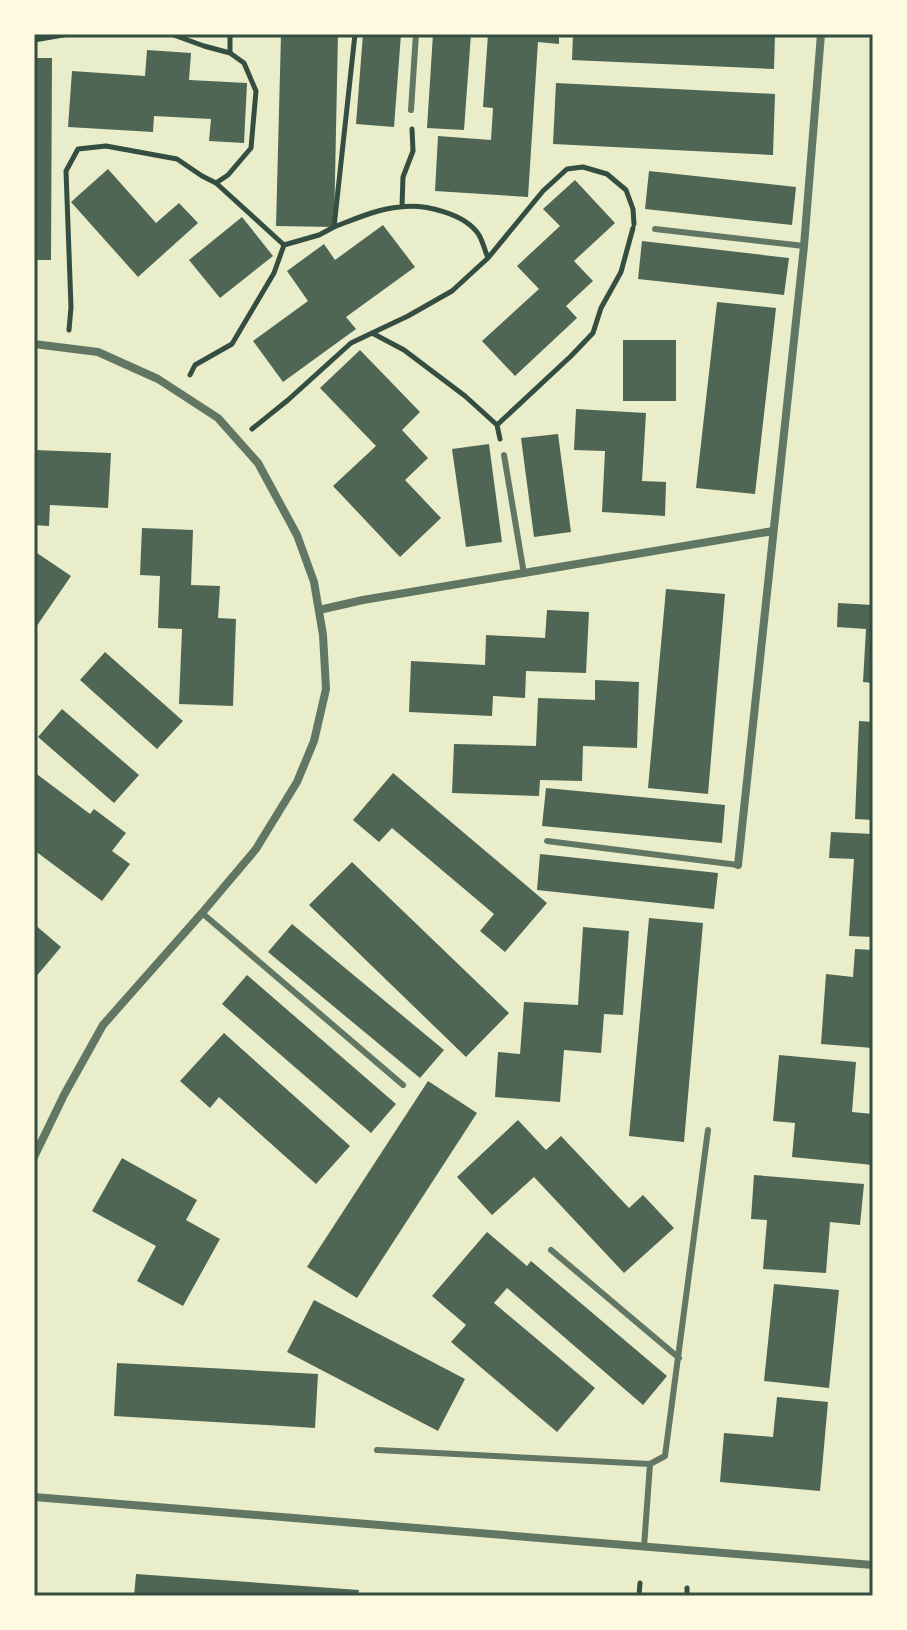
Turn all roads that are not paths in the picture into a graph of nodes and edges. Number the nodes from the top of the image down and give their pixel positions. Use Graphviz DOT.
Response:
graph roads {
  1 [pos="416,34"];
  2 [pos="821,34"];
  3 [pos="411,110"];
  4 [pos="655,229"];
  5 [pos="804,246"];
  6 [pos="34,344"];
  7 [pos="504,455"];
  8 [pos="773,531"];
  9 [pos="524,574"];
  10 [pos="319,610"];
  11 [pos="547,841"];
  12 [pos="738,865"];
  13 [pos="202,913"];
  14 [pos="403,1085"];
  15 [pos="708,1130"];
  16 [pos="34,1157"];
  17 [pos="551,1250"];
  18 [pos="679,1358"];
  19 [pos="377,1450"];
  20 [pos="650,1464"];
  21 [pos="34,1497"];
  22 [pos="644,1547"];
  23 [pos="873,1565"];
  1 -- 3 [label="lane"];
  2 -- 5 [label="street"];
  4 -- 5 [label="lane"];
  5 -- 8 [label="street"];
  6 -- 10 [label="street"];
  7 -- 9 [label="lane"];
  8 -- 9 [label="street"];
  8 -- 12 [label="street"];
  9 -- 10 [label="street"];
  10 -- 13 [label="street"];
  11 -- 12 [label="lane"];
  13 -- 14 [label="lane"];
  13 -- 16 [label="street"];
  15 -- 18 [label="lane"];
  17 -- 18 [label="lane"];
  18 -- 20 [label="lane"];
  19 -- 20 [label="lane"];
  20 -- 22 [label="lane"];
  21 -- 22 [label="street"];
  22 -- 23 [label="street"];
}
